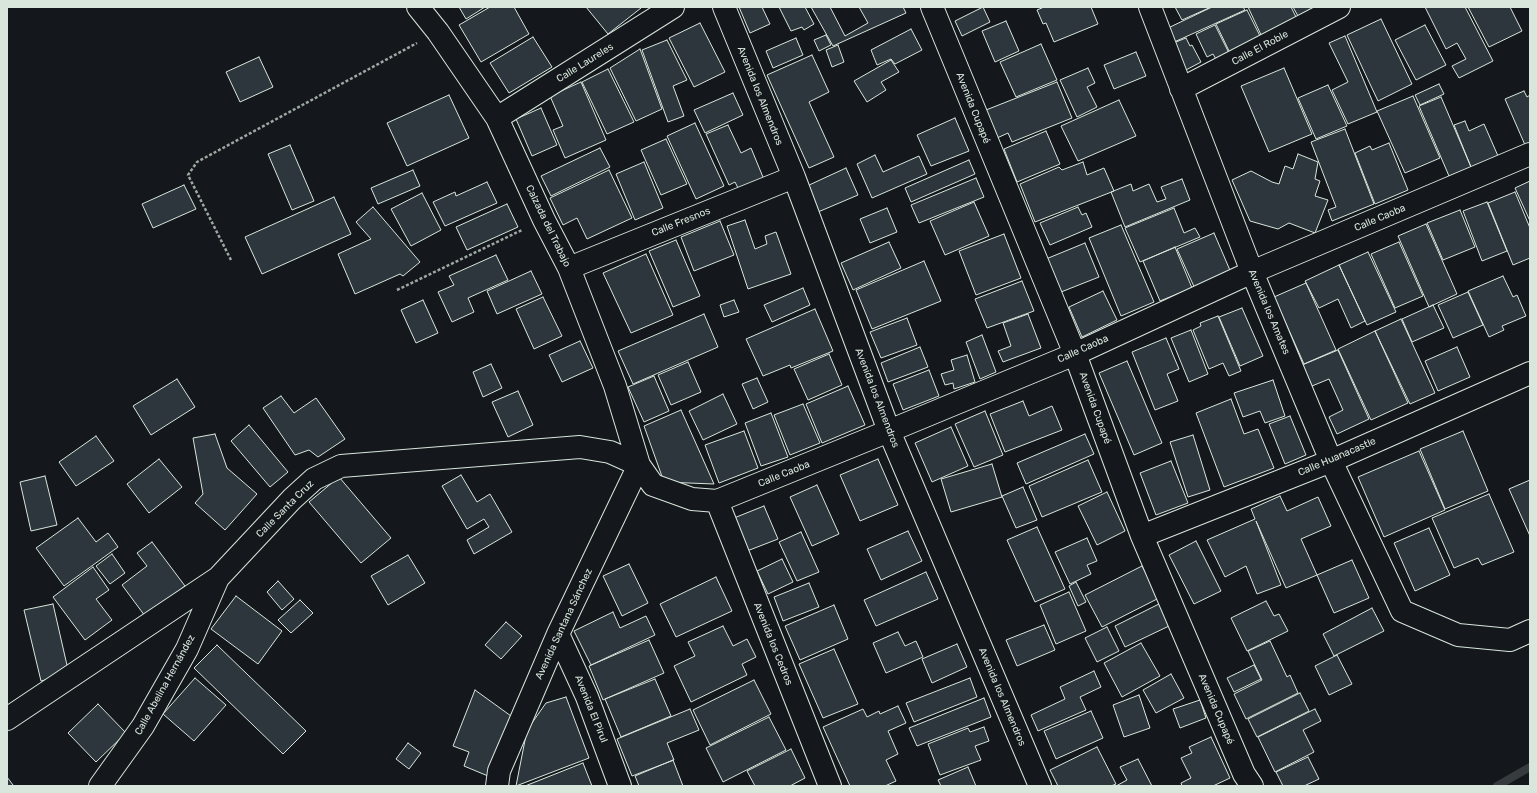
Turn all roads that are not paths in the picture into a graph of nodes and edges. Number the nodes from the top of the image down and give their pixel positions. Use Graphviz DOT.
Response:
graph roads {
  1 [pos="418,7"];
  2 [pos="673,7"];
  3 [pos="724,7"];
  4 [pos="932,7"];
  5 [pos="1150,7"];
  6 [pos="1339,7"];
  7 [pos="1181,89"];
  8 [pos="497,118"];
  9 [pos="1530,154"];
  10 [pos="794,176"];
  11 [pos="569,268"];
  12 [pos="1252,272"];
  13 [pos="1075,354"];
  14 [pos="1530,373"];
  15 [pos="889,431"];
  16 [pos="1331,460"];
  17 [pos="639,465"];
  18 [pos="717,501"];
  19 [pos="1142,536"];
  20 [pos="218,578"];
  21 [pos="1530,631"];
  22 [pos="558,634"];
  23 [pos="7,719"];
  24 [pos="100,786"];
  25 [pos="497,786"];
  26 [pos="620,786"];
  27 [pos="830,786"];
  28 [pos="1040,786"];
  29 [pos="1252,786"];
  1 -- 8 [label="street, Calzada del Trabajo"];
  2 -- 8 [label="street, Calle Laureles"];
  3 -- 10 [label="street, Avenida los Almendros"];
  4 -- 13 [label="street, Avenida Cupapé"];
  5 -- 7 [label="street, Avenida los Amates"];
  6 -- 7 [label="street, Calle El Roble"];
  7 -- 12 [label="street, Avenida los Amates"];
  8 -- 11 [label="street, Calzada del Trabajo"];
  9 -- 12 [label="street, Calle Caoba"];
  10 -- 11 [label="street, Calle Fresnos"];
  10 -- 15 [label="street, Avenida los Almendros"];
  11 -- 17 [label="street, Calzada del Trabajo"];
  12 -- 13 [label="street, Calle Caoba"];
  12 -- 16 [label="street, Avenida los Amates"];
  13 -- 15 [label="street, Calle Caoba"];
  13 -- 19 [label="street, Avenida Cupapé"];
  14 -- 16 [label="street, Calle Huanacastle"];
  15 -- 18 [label="street, Calle Caoba"];
  15 -- 28 [label="street, Avenida los Almendros"];
  16 -- 19 [label="street, Calle Huanacastle"];
  16 -- 21 [label="street, Avenida los Amates"];
  17 -- 18 [label="street, Calle Caoba"];
  17 -- 20 [label="street, Calle Santa Cruz"];
  17 -- 22 [label="street, Avenida Santana Sánchez"];
  18 -- 27 [label="street, Avenida los Cedros"];
  19 -- 29 [label="street, Avenida Cupapé"];
  20 -- 23 [label="street, Calle Santa Cruz"];
  20 -- 24 [label="street, Calle Abelina Hernández"];
  22 -- 25 [label="street, Avenida Santana Sánchez"];
  22 -- 26 [label="street, Avenida El Pirul"];
}
